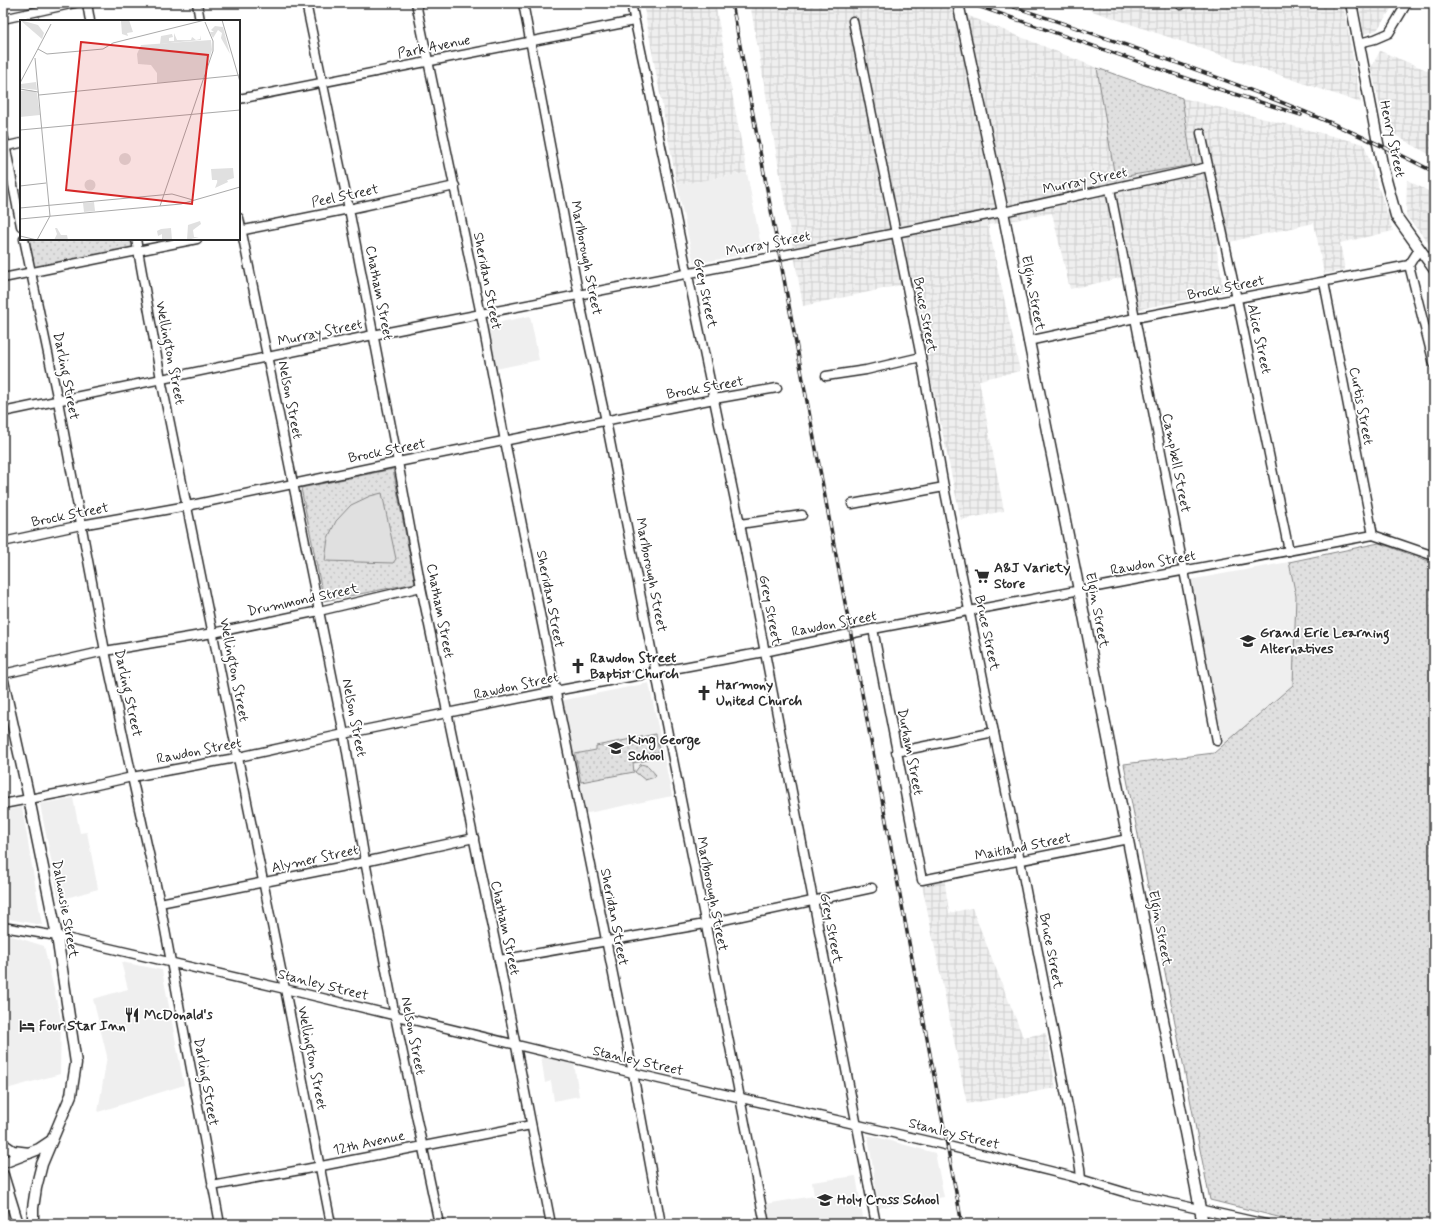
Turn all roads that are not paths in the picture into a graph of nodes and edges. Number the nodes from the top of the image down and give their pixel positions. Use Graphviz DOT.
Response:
graph roads {
  1 [pos="75,3"];
  2 [pos="87,3"];
  3 [pos="197,3"];
  4 [pos="306,3"];
  5 [pos="416,3"];
  6 [pos="523,3"];
  7 [pos="631,3"];
  8 [pos="958,3"];
  9 [pos="1351,3"];
  10 [pos="1407,3"];
  11 [pos="3,19"];
  12 [pos="90,20"];
  13 [pos="200,20"];
  14 [pos="634,21"];
  15 [pos="853,21"];
  16 [pos="531,42"];
  17 [pos="1358,43"];
  18 [pos="428,62"];
  19 [pos="323,83"];
  20 [pos="240,99"];
  21 [pos="1201,133"];
  22 [pos="3,134"];
  23 [pos="20,143"];
  24 [pos="4,146"];
  25 [pos="1208,168"];
  26 [pos="455,186"];
  27 [pos="1110,189"];
  28 [pos="349,209"];
  29 [pos="1003,212"];
  30 [pos="20,221"];
  31 [pos="240,230"];
  32 [pos="896,232"];
  33 [pos="24,240"];
  34 [pos="136,240"];
  35 [pos="192,240"];
  36 [pos="1420,248"];
  37 [pos="138,251"];
  38 [pos="1409,265"];
  39 [pos="1434,269"];
  40 [pos="31,272"];
  41 [pos="687,273"];
  42 [pos="3,278"];
  43 [pos="1324,282"];
  44 [pos="579,295"];
  45 [pos="1237,299"];
  46 [pos="481,315"];
  47 [pos="1136,318"];
  48 [pos="373,335"];
  49 [pos="1028,341"];
  50 [pos="921,357"];
  51 [pos="268,358"];
  52 [pos="1434,364"];
  53 [pos="826,376"];
  54 [pos="161,380"];
  55 [pos="777,388"];
  56 [pos="714,399"];
  57 [pos="58,401"];
  58 [pos="3,412"];
  59 [pos="606,421"];
  60 [pos="505,441"];
  61 [pos="398,462"];
  62 [pos="292,483"];
  63 [pos="944,487"];
  64 [pos="852,504"];
  65 [pos="187,506"];
  66 [pos="802,515"];
  67 [pos="740,524"];
  68 [pos="81,525"];
  69 [pos="1373,535"];
  70 [pos="3,542"];
  71 [pos="1289,551"];
  72 [pos="1434,556"];
  73 [pos="1184,571"];
  74 [pos="421,587"];
  75 [pos="1079,590"];
  76 [pos="319,611"];
  77 [pos="969,611"];
  78 [pos="873,629"];
  79 [pos="213,633"];
  80 [pos="105,652"];
  81 [pos="764,652"];
  82 [pos="656,672"];
  83 [pos="3,674"];
  84 [pos="3,681"];
  85 [pos="555,691"];
  86 [pos="447,714"];
  87 [pos="994,732"];
  88 [pos="344,734"];
  89 [pos="1217,741"];
  90 [pos="896,752"];
  91 [pos="238,757"];
  92 [pos="132,777"];
  93 [pos="29,799"];
  94 [pos="3,804"];
  95 [pos="474,838"];
  96 [pos="1128,839"];
  97 [pos="1020,860"];
  98 [pos="365,862"];
  99 [pos="922,880"];
  100 [pos="263,882"];
  101 [pos="872,888"];
  102 [pos="813,901"];
  103 [pos="160,903"];
  104 [pos="705,924"];
  105 [pos="3,927"];
  106 [pos="57,936"];
  107 [pos="605,941"];
  108 [pos="499,960"];
  109 [pos="171,963"];
  110 [pos="285,989"];
  111 [pos="395,1016"];
  112 [pos="515,1044"];
  113 [pos="633,1073"];
  114 [pos="739,1097"];
  115 [pos="858,1124"];
  116 [pos="531,1125"];
  117 [pos="51,1141"];
  118 [pos="3,1144"];
  119 [pos="422,1146"];
  120 [pos="32,1153"];
  121 [pos="3,1163"];
  122 [pos="320,1167"];
  123 [pos="3,1175"];
  124 [pos="1081,1180"];
  125 [pos="212,1186"];
  126 [pos="1201,1209"];
  127 [pos="18,1224"];
  128 [pos="33,1224"];
  129 [pos="220,1224"];
  130 [pos="331,1224"];
  131 [pos="439,1224"];
  132 [pos="551,1224"];
  133 [pos="661,1224"];
  134 [pos="765,1224"];
  135 [pos="876,1224"];
  136 [pos="1203,1224"];
  137 [pos="1266,1224"];
  1 -- 11 [label="street"];
  2 -- 12 [label="street"];
  3 -- 13 [label="street"];
  4 -- 19 [label="street, Chatham Street"];
  5 -- 18 [label="street, Sheridan Street"];
  6 -- 16 [label="street, Marlborough Street"];
  7 -- 14 [label="street, Grey Street"];
  8 -- 29 [label="main road, Elgin Street"];
  9 -- 17 [label="main road, Henry Street"];
  10 -- 17 [label="street"];
  14 -- 16 [label="street, Park Avenue"];
  14 -- 41 [label="street, Grey Street"];
  15 -- 32 [label="street, Bruce Street"];
  16 -- 18 [label="street, Park Avenue"];
  16 -- 44 [label="street, Marlborough Street"];
  17 -- 36 [label="main road, Henry Street"];
  18 -- 19 [label="street, Park Avenue"];
  18 -- 26 [label="street, Sheridan Street"];
  19 -- 20 [label="street, Park Avenue"];
  19 -- 28 [label="street, Chatham Street"];
  21 -- 25 [label="street, Alice Street"];
  22 -- 24 [label="street"];
  23 -- 24 [label="street"];
  24 -- 30 [label="street"];
  25 -- 27 [label="street, Murray Street"];
  25 -- 45 [label="street, Alice Street"];
  26 -- 28 [label="street, Peel Street"];
  26 -- 46 [label="street, Sheridan Street"];
  27 -- 29 [label="street, Murray Street"];
  27 -- 47 [label="street, Campbell Street"];
  28 -- 31 [label="street, Peel Street"];
  28 -- 48 [label="street, Chatham Street"];
  29 -- 32 [label="street, Murray Street"];
  29 -- 49 [label="main road, Elgin Street"];
  31 -- 51 [label="street, Nelson Street"];
  32 -- 41 [label="street, Murray Street"];
  32 -- 50 [label="street, Bruce Street"];
  33 -- 40 [label="street, Darling Street"];
  34 -- 37 [label="street, Wellington Street"];
  35 -- 37 [label="street"];
  36 -- 38 [label="street"];
  36 -- 39 [label="main road, Henry Street"];
  37 -- 40 [label="street"];
  37 -- 54 [label="street, Wellington Street"];
  38 -- 43 [label="street, Brock Street"];
  38 -- 52 [label="street"];
  40 -- 42 [label="street"];
  40 -- 57 [label="street, Darling Street"];
  41 -- 44 [label="street, Murray Street"];
  41 -- 56 [label="street, Grey Street"];
  43 -- 45 [label="street, Brock Street"];
  43 -- 69 [label="street, Curtis Street"];
  44 -- 46 [label="street, Murray Street"];
  44 -- 59 [label="street, Marlborough Street"];
  45 -- 47 [label="street, Brock Street"];
  45 -- 71 [label="street, Alice Street"];
  46 -- 48 [label="street, Murray Street"];
  46 -- 60 [label="street, Sheridan Street"];
  47 -- 49 [label="street, Brock Street"];
  47 -- 73 [label="street, Campbell Street"];
  48 -- 51 [label="street, Murray Street"];
  48 -- 61 [label="street, Chatham Street"];
  49 -- 75 [label="main road, Elgin Street"];
  50 -- 53 [label="street"];
  50 -- 63 [label="street, Bruce Street"];
  51 -- 54 [label="street, Murray Street"];
  51 -- 62 [label="street, Nelson Street"];
  54 -- 57 [label="street, Murray Street"];
  54 -- 65 [label="street, Wellington Street"];
  55 -- 56 [label="street, Brock Street"];
  56 -- 59 [label="street, Brock Street"];
  56 -- 67 [label="street, Grey Street"];
  57 -- 58 [label="street, Murray Street"];
  57 -- 68 [label="street, Darling Street"];
  59 -- 60 [label="street, Brock Street"];
  59 -- 82 [label="street, Marlborough Street"];
  60 -- 61 [label="street, Brock Street"];
  60 -- 85 [label="street, Sheridan Street"];
  61 -- 62 [label="street, Brock Street"];
  61 -- 74 [label="street, Chatham Street"];
  62 -- 65 [label="street, Brock Street"];
  62 -- 76 [label="street, Nelson Street"];
  63 -- 64 [label="street"];
  63 -- 77 [label="street, Bruce Street"];
  65 -- 68 [label="street, Brock Street"];
  65 -- 79 [label="street, Wellington Street"];
  66 -- 67 [label="street"];
  67 -- 81 [label="street, Grey Street"];
  68 -- 70 [label="street, Brock Street"];
  68 -- 80 [label="street, Darling Street"];
  69 -- 71 [label="street, Rawdon Street"];
  69 -- 72 [label="street, Rawdon Street"];
  71 -- 73 [label="street, Rawdon Street"];
  73 -- 75 [label="street, Rawdon Street"];
  73 -- 89 [label="street, Campbell Street"];
  74 -- 76 [label="street, Drummond Street"];
  74 -- 86 [label="street, Chatham Street"];
  75 -- 77 [label="street, Rawdon Street"];
  75 -- 96 [label="main road, Elgin Street"];
  76 -- 79 [label="street, Drummond Street"];
  76 -- 88 [label="street, Nelson Street"];
  77 -- 78 [label="street, Rawdon Street"];
  77 -- 87 [label="street, Bruce Street"];
  78 -- 81 [label="street, Rawdon Street"];
  78 -- 90 [label="street, Durham Street"];
  79 -- 80 [label="street, Drummond Street"];
  79 -- 91 [label="street, Wellington Street"];
  80 -- 83 [label="street, Drummond Street"];
  80 -- 92 [label="street, Darling Street"];
  81 -- 82 [label="street, Rawdon Street"];
  81 -- 102 [label="street, Grey Street"];
  82 -- 85 [label="street, Rawdon Street"];
  82 -- 104 [label="street, Marlborough Street"];
  84 -- 93 [label="main road, Dalhousie Street"];
  85 -- 86 [label="street, Rawdon Street"];
  85 -- 107 [label="street, Sheridan Street"];
  86 -- 88 [label="street, Rawdon Street"];
  86 -- 95 [label="street, Chatham Street"];
  87 -- 90 [label="street"];
  87 -- 97 [label="street, Bruce Street"];
  88 -- 91 [label="street, Rawdon Street"];
  88 -- 98 [label="street, Nelson Street"];
  90 -- 99 [label="street, Durham Street"];
  91 -- 92 [label="street, Rawdon Street"];
  91 -- 100 [label="street, Wellington Street"];
  92 -- 93 [label="street, Rawdon Street"];
  92 -- 103 [label="street, Darling Street"];
  93 -- 94 [label="street, Rawdon Street"];
  93 -- 106 [label="main road, Dalhousie Street"];
  95 -- 98 [label="street, Alymer Street"];
  95 -- 108 [label="street, Chatham Street"];
  96 -- 97 [label="street, Maitland Street"];
  96 -- 126 [label="main road, Elgin Street"];
  97 -- 99 [label="street, Maitland Street"];
  97 -- 124 [label="street, Bruce Street"];
  98 -- 100 [label="street, Alymer Street"];
  98 -- 111 [label="street, Nelson Street"];
  100 -- 103 [label="street, Alymer Street"];
  100 -- 110 [label="street, Wellington Street"];
  101 -- 102 [label="street"];
  102 -- 104 [label="street"];
  102 -- 115 [label="street, Grey Street"];
  103 -- 109 [label="street, Darling Street"];
  104 -- 107 [label="street"];
  104 -- 114 [label="street, Marlborough Street"];
  105 -- 106 [label="street, Stanley Street"];
  106 -- 109 [label="street, Stanley Street"];
  106 -- 117 [label="main road, Dalhousie Street"];
  107 -- 108 [label="street"];
  107 -- 113 [label="street, Sheridan Street"];
  108 -- 112 [label="street, Chatham Street"];
  109 -- 110 [label="street, Stanley Street"];
  109 -- 125 [label="street, Darling Street"];
  110 -- 111 [label="street, Stanley Street"];
  110 -- 122 [label="street, Wellington Street"];
  111 -- 112 [label="street, Stanley Street"];
  111 -- 119 [label="street, Nelson Street"];
  112 -- 113 [label="street, Stanley Street"];
  112 -- 116 [label="street, Chatham Street"];
  113 -- 114 [label="street, Stanley Street"];
  113 -- 133 [label="street, Sheridan Street"];
  114 -- 115 [label="street, Stanley Street"];
  114 -- 134 [label="street, Marlborough Street"];
  115 -- 124 [label="street, Stanley Street"];
  115 -- 135 [label="street, Grey Street"];
  116 -- 119 [label="street, 12th Avenue"];
  116 -- 132 [label="street, Chatham Street"];
  117 -- 120 [label="main road"];
  117 -- 128 [label="main road, Dalhousie Street"];
  118 -- 120 [label="main road"];
  119 -- 122 [label="street, 12th Avenue"];
  119 -- 131 [label="street, Nelson Street"];
  120 -- 121 [label="main road"];
  122 -- 125 [label="street, 12th Avenue"];
  122 -- 130 [label="street, Wellington Street"];
  123 -- 127 [label="main road"];
  124 -- 126 [label="street, Stanley Street"];
  125 -- 129 [label="street, Darling Street"];
  126 -- 136 [label="main road, Elgin Street"];
  126 -- 137 [label="street, Stanley Street"];
}
